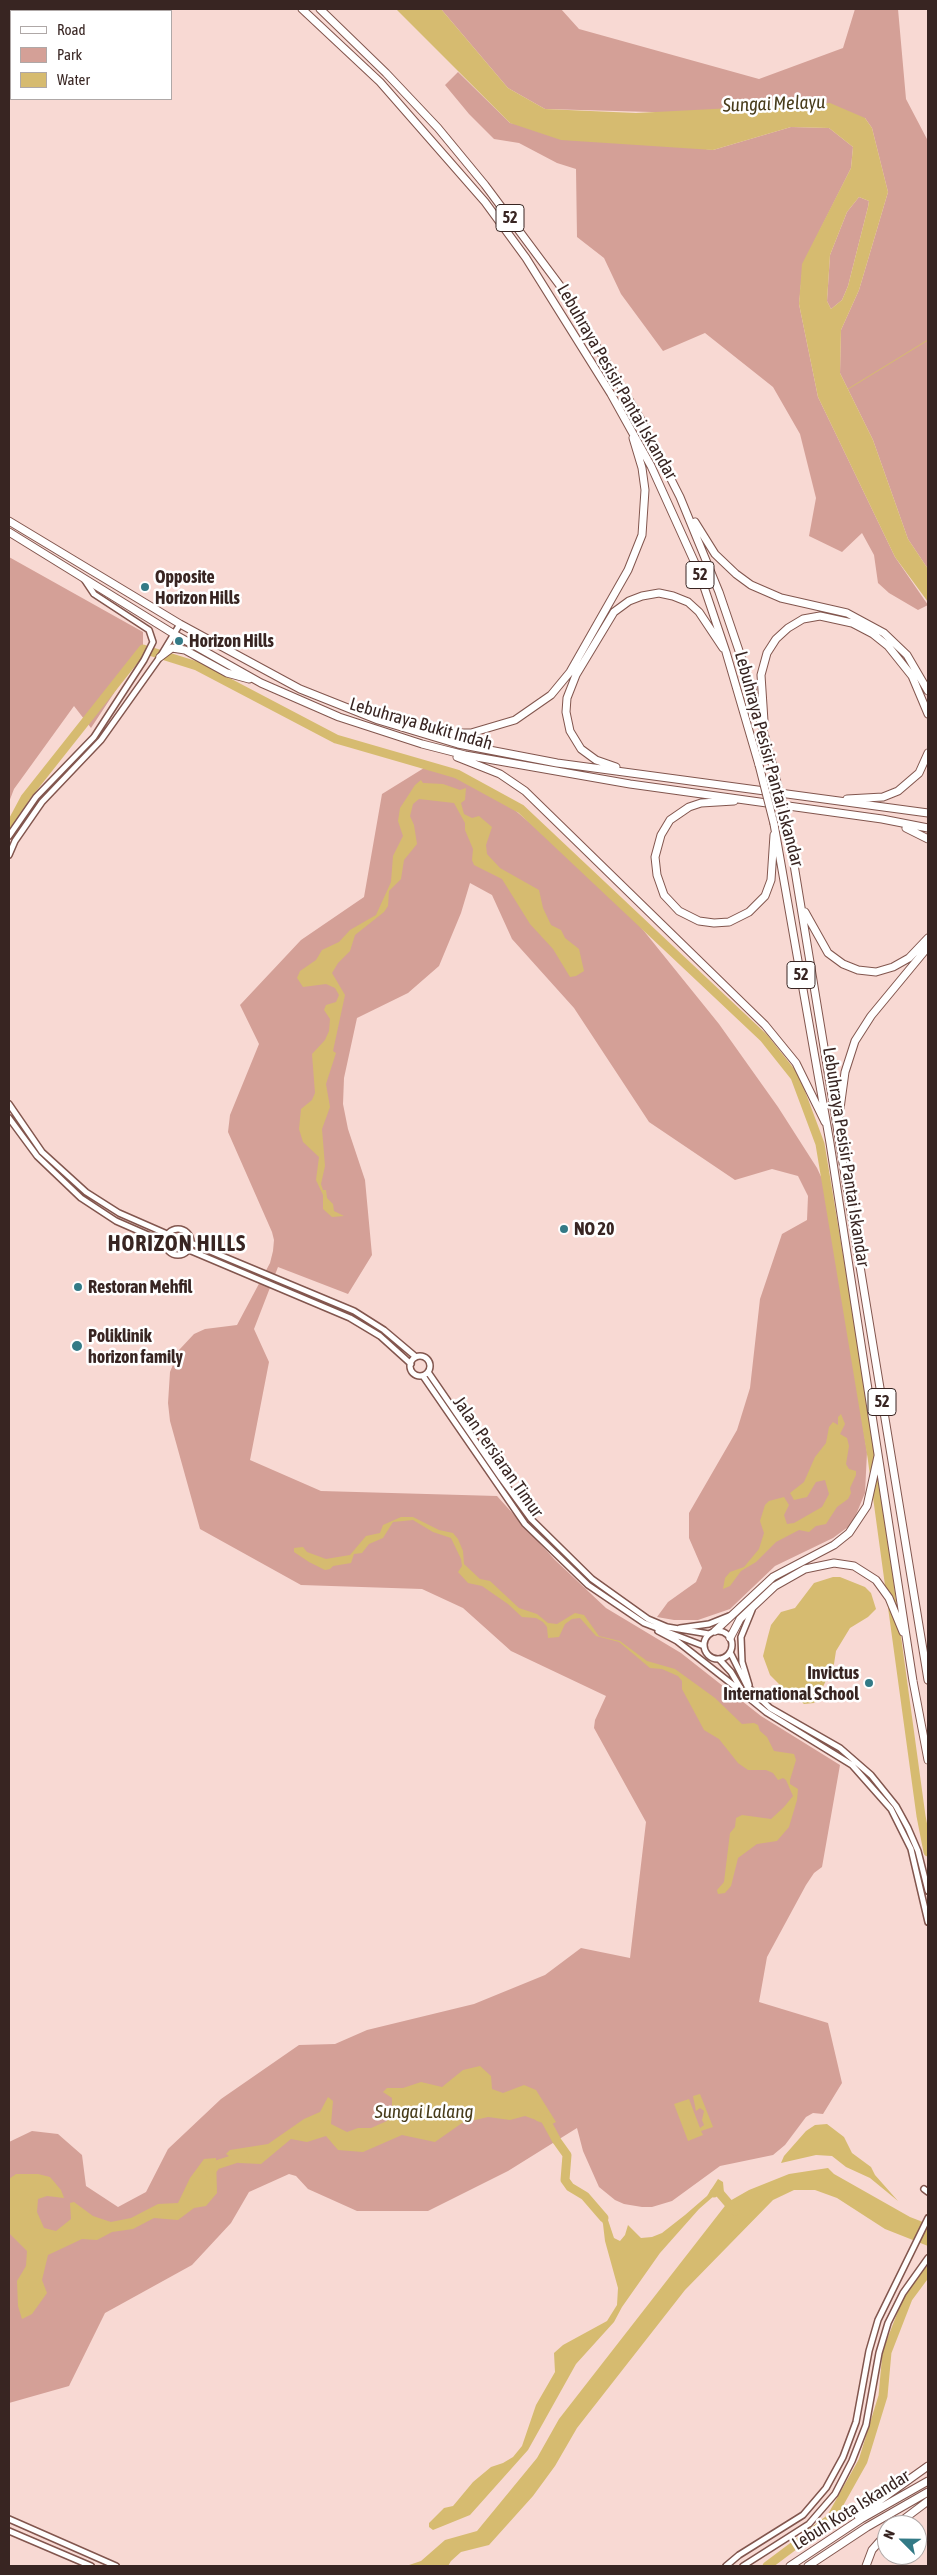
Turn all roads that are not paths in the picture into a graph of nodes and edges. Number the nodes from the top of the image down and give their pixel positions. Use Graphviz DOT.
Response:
graph roads {
  1 [pos="302,9"];
  2 [pos="320,9"];
  3 [pos="631,428"];
  4 [pos="686,510"];
  5 [pos="9,521"];
  6 [pos="9,532"];
  7 [pos="84,579"];
  8 [pos="180,624"];
  9 [pos="174,634"];
  10 [pos="726,652"];
  11 [pos="160,657"];
  12 [pos="261,683"];
  13 [pos="928,692"];
  14 [pos="928,714"];
  15 [pos="410,730"];
  16 [pos="765,736"];
  17 [pos="422,744"];
  18 [pos="928,753"];
  19 [pos="638,774"];
  20 [pos="835,799"];
  21 [pos="747,800"];
  22 [pos="928,813"];
  23 [pos="882,819"];
  24 [pos="775,826"];
  25 [pos="928,828"];
  26 [pos="9,836"];
  27 [pos="928,839"];
  28 [pos="9,855"];
  29 [pos="803,907"];
  30 [pos="928,938"];
  31 [pos="928,947"];
  32 [pos="9,1104"];
  33 [pos="9,1118"];
  34 [pos="838,1123"];
  35 [pos="827,1125"];
  36 [pos="167,1234"];
  37 [pos="164,1242"];
  38 [pos="191,1243"];
  39 [pos="189,1250"];
  40 [pos="416,1358"];
  41 [pos="411,1364"];
  42 [pos="428,1372"];
  43 [pos="423,1376"];
  44 [pos="878,1453"];
  45 [pos="753,1607"];
  46 [pos="738,1610"];
  47 [pos="644,1623"];
  48 [pos="667,1627"];
  49 [pos="712,1632"];
  50 [pos="730,1638"];
  51 [pos="907,1643"];
  52 [pos="704,1646"];
  53 [pos="730,1652"];
  54 [pos="719,1659"];
  55 [pos="928,1680"];
  56 [pos="750,1689"];
  57 [pos="744,1694"];
  58 [pos="928,1760"];
  59 [pos="928,1891"];
  60 [pos="928,1922"];
  61 [pos="928,2218"];
  62 [pos="928,2258"];
  63 [pos="928,2466"];
  64 [pos="928,2481"];
  65 [pos="928,2492"];
  66 [pos="928,2502"];
  67 [pos="910,2515"];
  68 [pos="9,2519"];
  69 [pos="9,2530"];
  70 [pos="877,2544"];
  71 [pos="799,2559"];
  72 [pos="91,2566"];
  73 [pos="116,2566"];
  74 [pos="726,2566"];
  75 [pos="743,2566"];
  76 [pos="790,2566"];
  77 [pos="808,2566"];
  78 [pos="866,2566"];
  1 -- 3 [label="highway, Lebuhraya Pesisir Pantai Iskandar / 52"];
  2 -- 4 [label="highway, Lebuhraya Pesisir Pantai Iskandar / 52"];
  3 -- 10 [label="highway, Lebuhraya Pesisir Pantai Iskandar / 52"];
  3 -- 15 [label="highway"];
  4 -- 13 [label="highway"];
  4 -- 16 [label="highway, Lebuhraya Pesisir Pantai Iskandar / 52"];
  5 -- 8 [label="highway, Lebuhraya Bukit Indah"];
  6 -- 7 [label="highway, Lebuhraya Bukit Indah"];
  7 -- 9 [label="highway, Lebuhraya Bukit Indah"];
  7 -- 26 [label="street"];
  8 -- 9 [label="street"];
  8 -- 15 [label="highway, Lebuhraya Bukit Indah"];
  9 -- 11 [label="street"];
  9 -- 12 [label="highway, Lebuhraya Bukit Indah"];
  10 -- 19 [label="highway"];
  10 -- 24 [label="highway, Lebuhraya Pesisir Pantai Iskandar / 52, bridge"];
  11 -- 12 [label="highway"];
  11 -- 28 [label="street"];
  12 -- 17 [label="highway, Lebuhraya Bukit Indah"];
  14 -- 16 [label="highway"];
  15 -- 19 [label="highway, Lebuhraya Bukit Indah"];
  16 -- 29 [label="highway, Lebuhraya Pesisir Pantai Iskandar / 52, bridge"];
  17 -- 21 [label="highway, Lebuhraya Bukit Indah"];
  17 -- 35 [label="highway"];
  18 -- 20 [label="highway"];
  19 -- 20 [label="highway, Lebuhraya Bukit Indah"];
  20 -- 22 [label="highway, Lebuhraya Bukit Indah"];
  21 -- 23 [label="highway, Lebuhraya Bukit Indah"];
  21 -- 24 [label="highway"];
  23 -- 25 [label="highway, Lebuhraya Bukit Indah"];
  23 -- 27 [label="highway"];
  24 -- 35 [label="highway, Lebuhraya Pesisir Pantai Iskandar / 52"];
  29 -- 30 [label="highway"];
  29 -- 34 [label="highway, Lebuhraya Pesisir Pantai Iskandar / 52"];
  31 -- 34 [label="highway"];
  32 -- 36 [label="street"];
  33 -- 37 [label="street"];
  34 -- 55 [label="highway, Lebuhraya Pesisir Pantai Iskandar / 52"];
  35 -- 44 [label="highway, Lebuhraya Pesisir Pantai Iskandar / 52"];
  36 -- 37 [label="street"];
  36 -- 38 [label="street"];
  37 -- 39 [label="street"];
  38 -- 39 [label="street"];
  38 -- 40 [label="street, Jalan Persiaran Timur"];
  39 -- 41 [label="street, Jalan Persiaran Timur"];
  40 -- 41 [label="street"];
  40 -- 42 [label="street, Jalan Persiaran Timur"];
  41 -- 43 [label="street, Jalan Persiaran Timur"];
  42 -- 43 [label="street"];
  42 -- 48 [label="street, Jalan Persiaran Timur"];
  43 -- 47 [label="street, Jalan Persiaran Timur"];
  44 -- 46 [label="highway"];
  44 -- 51 [label="highway, Lebuhraya Pesisir Pantai Iskandar / 52"];
  45 -- 50 [label="highway"];
  45 -- 51 [label="highway"];
  45 -- 56 [label="street"];
  46 -- 48 [label="street"];
  46 -- 49 [label="highway"];
  47 -- 52 [label="street, Jalan Persiaran Timur"];
  47 -- 57 [label="street"];
  48 -- 49 [label="street, Jalan Persiaran Timur"];
  49 -- 50 [label="street"];
  49 -- 52 [label="street"];
  50 -- 53 [label="street"];
  51 -- 58 [label="highway, Lebuhraya Pesisir Pantai Iskandar / 52"];
  52 -- 54 [label="street"];
  53 -- 54 [label="street"];
  53 -- 56 [label="street"];
  54 -- 57 [label="street"];
  56 -- 59 [label="street"];
  57 -- 60 [label="street"];
  61 -- 74 [label="street"];
  62 -- 75 [label="street"];
  63 -- 71 [label="highway"];
  64 -- 71 [label="highway, Lebuh Kota Iskandar"];
  65 -- 77 [label="highway, Lebuh Kota Iskandar"];
  66 -- 67 [label="highway"];
  68 -- 73 [label="street"];
  69 -- 72 [label="street"];
  70 -- 78 [label="highway"];
  71 -- 76 [label="highway, Lebuh Kota Iskandar"];
}
